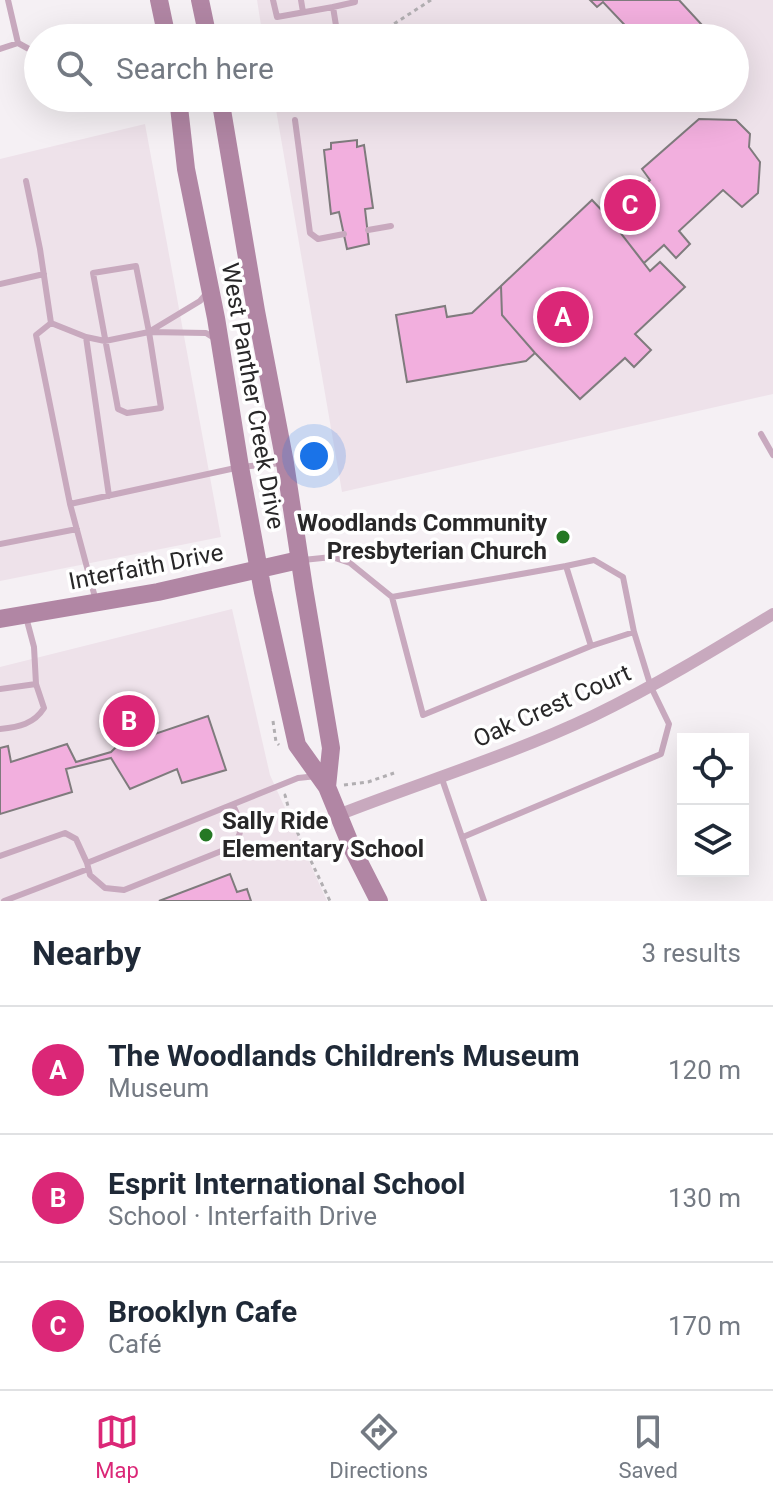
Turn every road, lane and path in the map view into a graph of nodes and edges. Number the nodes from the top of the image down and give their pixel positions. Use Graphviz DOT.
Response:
graph roads {
  1 [pos="8,0"];
  2 [pos="159,0"];
  3 [pos="200,0"];
  4 [pos="273,0"];
  5 [pos="301,0"];
  6 [pos="355,0"];
  7 [pos="431,0"];
  8 [pos="330,5"];
  9 [pos="303,12"];
  10 [pos="164,24"];
  11 [pos="205,24"];
  12 [pos="394,24"];
  13 [pos="18,43"];
  14 [pos="24,46"];
  15 [pos="0,49"];
  16 [pos="180,112"];
  17 [pos="222,112"];
  18 [pos="295,120"];
  19 [pos="26,181"];
  20 [pos="391,226"];
  21 [pos="368,230"];
  22 [pos="344,234"];
  23 [pos="44,274"];
  24 [pos="0,284"];
  25 [pos="210,289"];
  26 [pos="51,323"];
  27 [pos="149,332"];
  28 [pos="86,337"];
  29 [pos="105,341"];
  30 [pos="221,348"];
  31 [pos="761,434"];
  32 [pos="773,455"];
  33 [pos="285,463"];
  34 [pos="240,467"];
  35 [pos="109,496"];
  36 [pos="70,504"];
  37 [pos="77,529"];
  38 [pos="0,544"];
  39 [pos="299,560"];
  40 [pos="566,566"];
  41 [pos="259,569"];
  42 [pos="392,597"];
  43 [pos="97,602"];
  44 [pos="25,614"];
  45 [pos="773,614"];
  46 [pos="0,619"];
  47 [pos="634,632"];
  48 [pos="591,646"];
  49 [pos="36,684"];
  50 [pos="651,687"];
  51 [pos="0,689"];
  52 [pos="0,729"];
  53 [pos="394,773"];
  54 [pos="441,776"];
  55 [pos="325,779"];
  56 [pos="293,791"];
  57 [pos="233,805"];
  58 [pos="338,815"];
  59 [pos="463,837"];
  60 [pos="0,856"];
  61 [pos="88,866"];
  62 [pos="4,901"];
  63 [pos="330,901"];
  64 [pos="379,901"];
  65 [pos="484,901"];
  1 -- 13 [label="lane"];
  2 -- 10 [label="street"];
  3 -- 11 [label="street"];
  4 -- 9 [label="lane"];
  5 -- 9 [label="lane"];
  6 -- 8 [label="lane"];
  7 -- 12 [label="path"];
  8 -- 9 [label="lane"];
  13 -- 14 [label="lane"];
  13 -- 15 [label="lane"];
  16 -- 25 [label="street, West Panther Creek Drive"];
  17 -- 33 [label="street, West Panther Creek Drive"];
  18 -- 22 [label="lane"];
  19 -- 23 [label="lane"];
  20 -- 21 [label="lane"];
  23 -- 24 [label="lane"];
  23 -- 26 [label="lane"];
  25 -- 27 [label="lane"];
  25 -- 30 [label="street, West Panther Creek Drive"];
  26 -- 28 [label="lane"];
  26 -- 36 [label="lane"];
  27 -- 29 [label="lane"];
  27 -- 29 [label="lane"];
  27 -- 29 [label="lane"];
  27 -- 30 [label="lane"];
  28 -- 29 [label="lane"];
  28 -- 35 [label="lane"];
  30 -- 34 [label="street, West Panther Creek Drive"];
  31 -- 32 [label="lane"];
  33 -- 34 [label="lane"];
  33 -- 39 [label="street, West Panther Creek Drive"];
  34 -- 35 [label="lane"];
  34 -- 41 [label="street, West Panther Creek Drive"];
  35 -- 36 [label="lane"];
  36 -- 37 [label="lane"];
  37 -- 38 [label="lane"];
  37 -- 43 [label="lane"];
  39 -- 41 [label="street, Interfaith Drive"];
  39 -- 42 [label="lane"];
  39 -- 55 [label="street, West Panther Creek Drive"];
  40 -- 42 [label="lane"];
  40 -- 47 [label="lane"];
  40 -- 48 [label="lane"];
  41 -- 43 [label="street, Interfaith Drive"];
  41 -- 55 [label="street, West Panther Creek Drive"];
  42 -- 48 [label="lane"];
  43 -- 44 [label="street, Interfaith Drive"];
  44 -- 46 [label="street, Interfaith Drive"];
  44 -- 49 [label="lane"];
  45 -- 50 [label="street, Oak Crest Court"];
  47 -- 48 [label="lane"];
  47 -- 50 [label="lane"];
  49 -- 51 [label="lane"];
  49 -- 52 [label="lane"];
  50 -- 54 [label="street, Oak Crest Court"];
  50 -- 59 [label="lane"];
  53 -- 55 [label="path"];
  54 -- 58 [label="street, Oak Crest Court"];
  54 -- 59 [label="lane"];
  55 -- 57 [label="lane"];
  55 -- 58 [label="street, West Panther Creek Drive"];
  56 -- 63 [label="path"];
  57 -- 61 [label="lane"];
  57 -- 61 [label="lane"];
  58 -- 64 [label="street, West Panther Creek Drive"];
  59 -- 65 [label="lane"];
  60 -- 61 [label="lane"];
  61 -- 62 [label="lane"];
}
